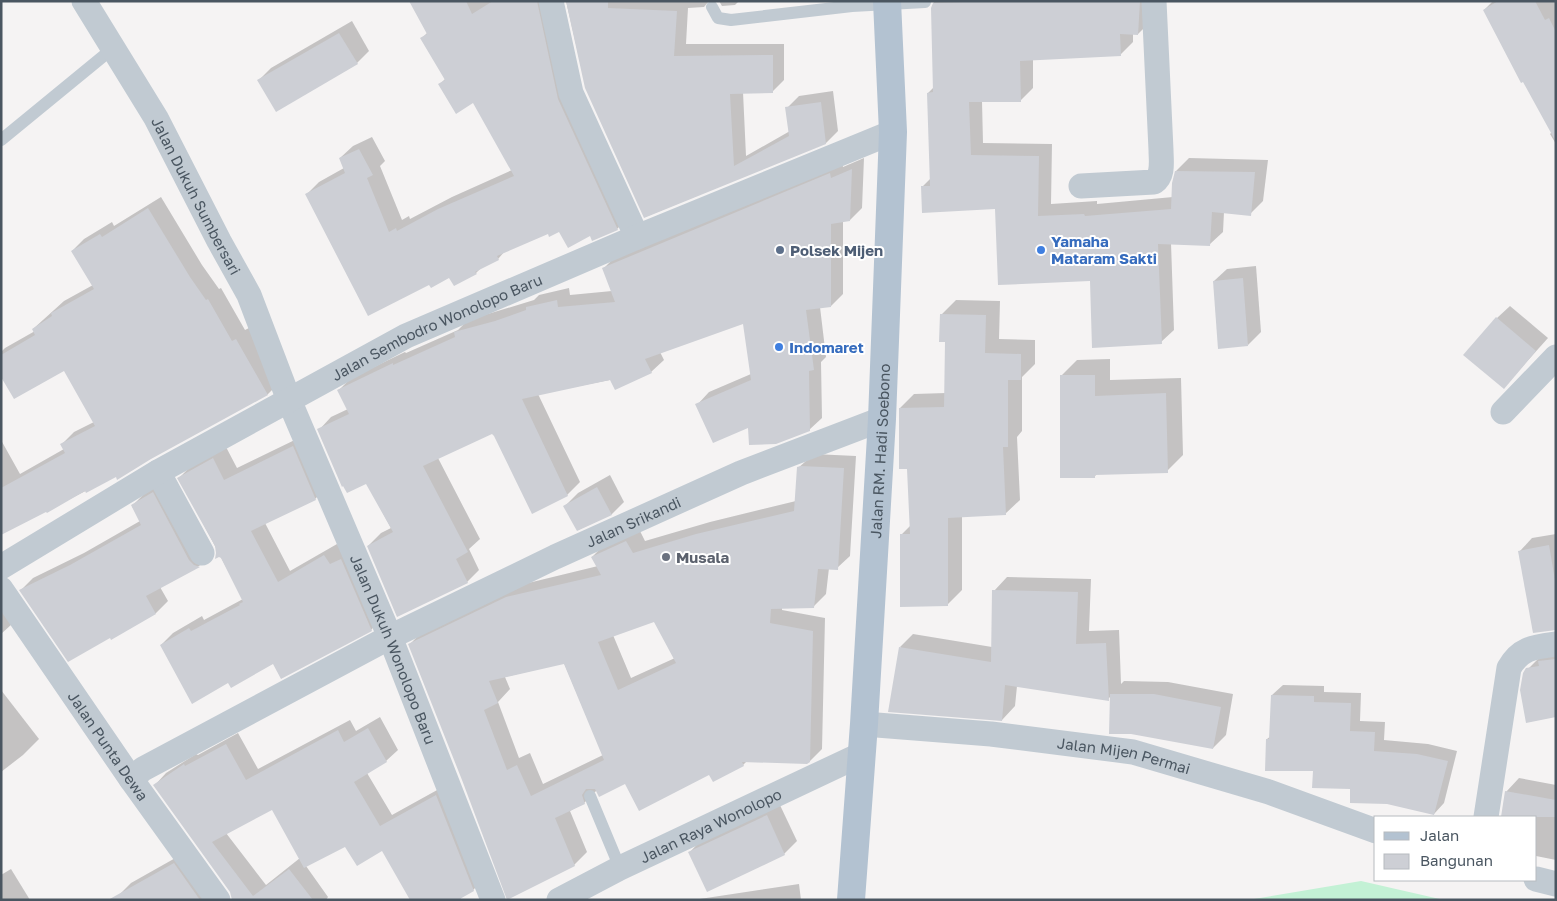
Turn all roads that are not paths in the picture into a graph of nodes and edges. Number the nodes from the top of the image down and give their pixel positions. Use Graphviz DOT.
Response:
graph roads {
  1 [pos="84,1"];
  2 [pos="551,1"];
  3 [pos="1154,1"];
  4 [pos="887,2"];
  5 [pos="925,2"];
  6 [pos="712,7"];
  7 [pos="112,49"];
  8 [pos="893,132"];
  9 [pos="1,140"];
  10 [pos="1081,186"];
  11 [pos="637,236"];
  12 [pos="1556,357"];
  13 [pos="289,400"];
  14 [pos="1503,412"];
  15 [pos="882,419"];
  16 [pos="158,472"];
  17 [pos="202,553"];
  18 [pos="1,568"];
  19 [pos="1,589"];
  20 [pos="390,637"];
  21 [pos="1556,644"];
  22 [pos="864,724"];
  23 [pos="862,754"];
  24 [pos="131,779"];
  25 [pos="590,796"];
  26 [pos="1486,816"];
  27 [pos="1374,830"];
  28 [pos="620,868"];
  29 [pos="1537,879"];
  30 [pos="1556,884"];
  31 [pos="218,900"];
  32 [pos="493,900"];
  33 [pos="559,900"];
  34 [pos="851,900"];
  1 -- 7 [label="street, Jalan Dukuh Sumbersari"];
  2 -- 11 [label="street"];
  3 -- 10 [label="street"];
  4 -- 5 [label="lane"];
  4 -- 6 [label="lane"];
  4 -- 8 [label="main road, Jalan RM. Hadi Soebono"];
  7 -- 9 [label="lane"];
  7 -- 13 [label="street, Jalan Dukuh Sumbersari"];
  8 -- 11 [label="street, Jalan Sembodro Wonolopo Baru"];
  8 -- 15 [label="main road, Jalan RM. Hadi Soebono"];
  11 -- 13 [label="street, Jalan Sembodro Wonolopo Baru"];
  12 -- 14 [label="street"];
  13 -- 16 [label="street, Jalan Sembodro Wonolopo Baru"];
  13 -- 20 [label="street, Jalan Dukuh Wonolopo Baru"];
  15 -- 20 [label="street, Jalan Srikandi"];
  15 -- 22 [label="main road, Jalan RM. Hadi Soebono"];
  16 -- 17 [label="street"];
  16 -- 18 [label="street, Jalan Sembodro Wonolopo Baru"];
  19 -- 24 [label="street, Jalan Punta Dewa"];
  20 -- 24 [label="street, Jalan Srikandi"];
  20 -- 32 [label="street, Jalan Dukuh Wonolopo Baru"];
  21 -- 26 [label="street"];
  22 -- 23 [label="main road, Jalan RM. Hadi Soebono"];
  22 -- 27 [label="street, Jalan Mijen Permai"];
  23 -- 28 [label="street, Jalan Raya Wonolopo"];
  23 -- 34 [label="main road, Jalan RM. Hadi Soebono"];
  24 -- 31 [label="street, Jalan Punta Dewa"];
  25 -- 28 [label="lane"];
  28 -- 33 [label="street, Jalan Raya Wonolopo"];
  29 -- 30 [label="street"];
}
